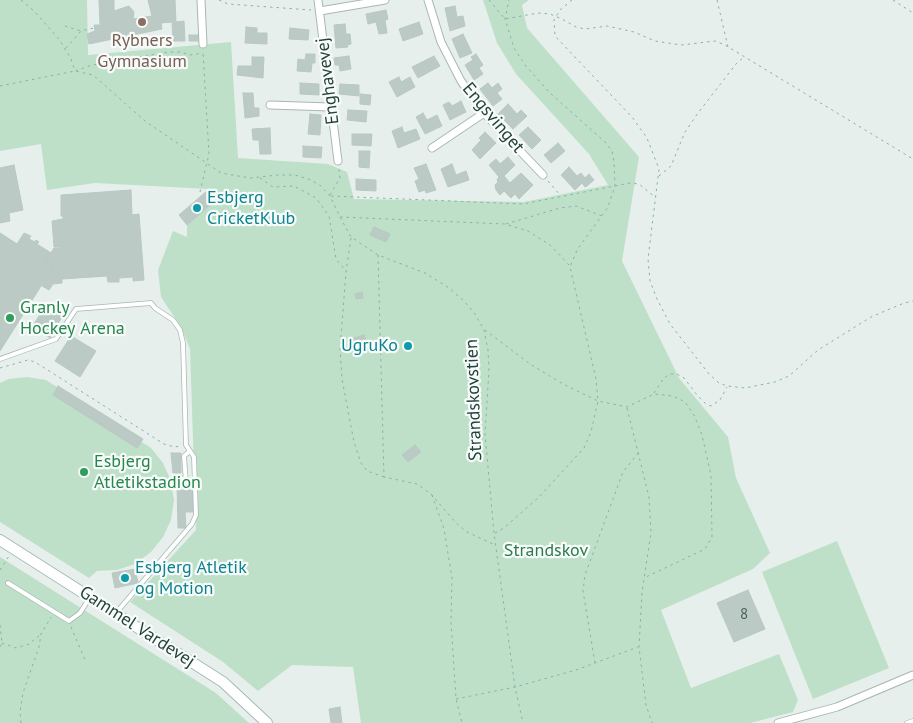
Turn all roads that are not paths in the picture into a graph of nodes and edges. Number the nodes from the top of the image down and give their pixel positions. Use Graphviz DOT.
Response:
graph roads {
  1 [pos="200,0"];
  2 [pos="318,0"];
  3 [pos="385,0"];
  4 [pos="428,0"];
  5 [pos="320,11"];
  6 [pos="203,44"];
  7 [pos="270,105"];
  8 [pos="330,107"];
  9 [pos="484,113"];
  10 [pos="432,148"];
  11 [pos="338,161"];
  12 [pos="543,175"];
  13 [pos="0,359"];
  14 [pos="190,451"];
  15 [pos="158,483"];
  16 [pos="0,540"];
  17 [pos="8,583"];
  18 [pos="90,597"];
  19 [pos="116,612"];
  20 [pos="913,676"];
  21 [pos="913,721"];
  22 [pos="267,723"];
  23 [pos="778,723"];
  24 [pos="907,723"];
  1 -- 6 [label="street"];
  2 -- 5 [label="street, Enghavevej"];
  3 -- 5 [label="street"];
  4 -- 9 [label="street, Engsvinget"];
  5 -- 8 [label="street, Enghavevej"];
  7 -- 8 [label="street"];
  8 -- 11 [label="street, Enghavevej"];
  9 -- 10 [label="street"];
  9 -- 12 [label="street, Engsvinget"];
  13 -- 14 [label="lane"];
  14 -- 15 [label="lane"];
  14 -- 19 [label="lane"];
  16 -- 18 [label="street, Gammel Vardevej"];
  17 -- 18 [label="lane"];
  18 -- 19 [label="street, Gammel Vardevej"];
  19 -- 22 [label="street, Gammel Vardevej"];
  20 -- 23 [label="street"];
  21 -- 24 [label="lane"];
}
